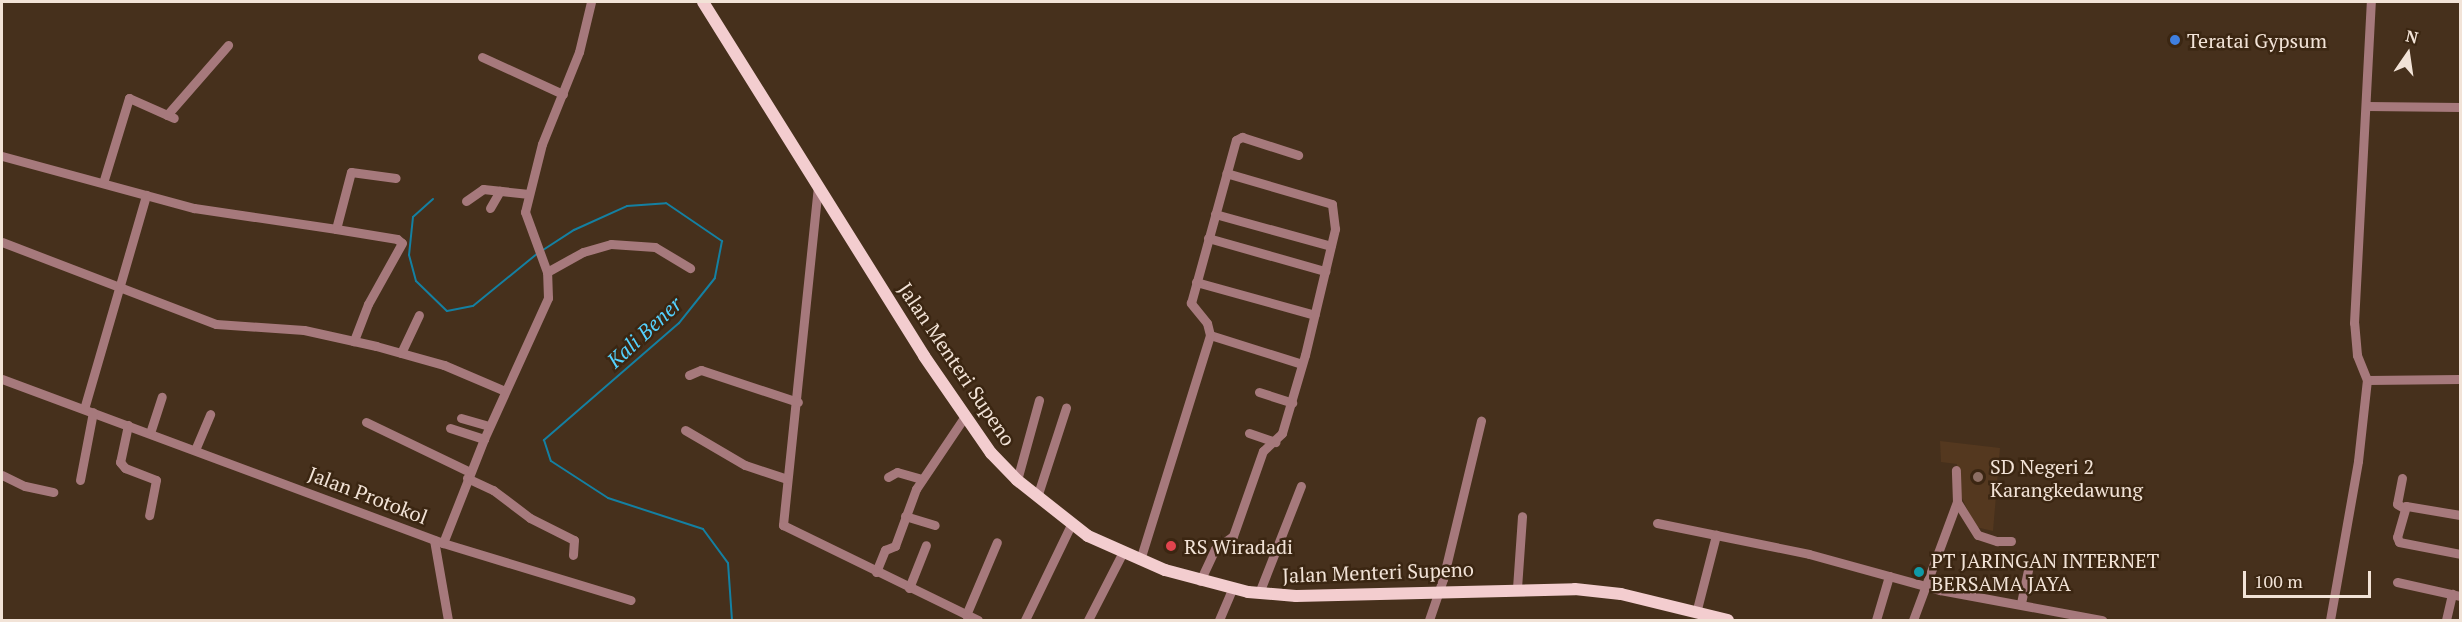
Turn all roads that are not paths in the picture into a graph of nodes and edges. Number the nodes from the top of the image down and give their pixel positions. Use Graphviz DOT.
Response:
graph roads {
  1 [pos="591,2"];
  2 [pos="703,2"];
  3 [pos="2371,2"];
  4 [pos="228,45"];
  5 [pos="482,57"];
  6 [pos="563,94"];
  7 [pos="2367,106"];
  8 [pos="2460,107"];
  9 [pos="1298,155"];
  10 [pos="2,156"];
  11 [pos="1226,173"];
  12 [pos="396,177"];
  13 [pos="104,183"];
  14 [pos="818,186"];
  15 [pos="500,191"];
  16 [pos="529,194"];
  17 [pos="146,195"];
  18 [pos="466,201"];
  19 [pos="490,208"];
  20 [pos="1215,214"];
  21 [pos="336,229"];
  22 [pos="1208,238"];
  23 [pos="2,242"];
  24 [pos="1331,246"];
  25 [pos="690,268"];
  26 [pos="546,270"];
  27 [pos="1325,271"];
  28 [pos="1197,282"];
  29 [pos="117,286"];
  30 [pos="418,315"];
  31 [pos="1315,315"];
  32 [pos="1210,335"];
  33 [pos="354,341"];
  34 [pos="401,353"];
  35 [pos="1302,364"];
  36 [pos="689,375"];
  37 [pos="2460,378"];
  38 [pos="2,379"];
  39 [pos="2367,380"];
  40 [pos="505,391"];
  41 [pos="1259,392"];
  42 [pos="162,397"];
  43 [pos="1039,400"];
  44 [pos="798,402"];
  45 [pos="1292,403"];
  46 [pos="1065,408"];
  47 [pos="88,411"];
  48 [pos="210,414"];
  49 [pos="965,416"];
  50 [pos="461,418"];
  51 [pos="1480,421"];
  52 [pos="366,422"];
  53 [pos="128,425"];
  54 [pos="489,426"];
  55 [pos="450,428"];
  56 [pos="685,430"];
  57 [pos="150,433"];
  58 [pos="1249,433"];
  59 [pos="484,439"];
  60 [pos="1275,442"];
  61 [pos="195,450"];
  62 [pos="1956,471"];
  63 [pos="2,475"];
  64 [pos="469,475"];
  65 [pos="888,477"];
  66 [pos="2402,478"];
  67 [pos="787,479"];
  68 [pos="922,479"];
  69 [pos="80,480"];
  70 [pos="1017,480"];
  71 [pos="1301,486"];
  72 [pos="53,492"];
  73 [pos="1037,497"];
  74 [pos="1957,502"];
  75 [pos="2404,508"];
  76 [pos="149,514"];
  77 [pos="2460,515"];
  78 [pos="905,516"];
  79 [pos="1522,516"];
  80 [pos="1657,524"];
  81 [pos="935,525"];
  82 [pos="1071,525"];
  83 [pos="1716,535"];
  84 [pos="439,541"];
  85 [pos="2011,541"];
  86 [pos="997,542"];
  87 [pos="926,545"];
  88 [pos="1123,552"];
  89 [pos="2460,554"];
  90 [pos="573,555"];
  91 [pos="1140,560"];
  92 [pos="2029,566"];
  93 [pos="876,572"];
  94 [pos="1889,576"];
  95 [pos="1200,581"];
  96 [pos="2397,582"];
  97 [pos="1923,585"];
  98 [pos="909,588"];
  99 [pos="1517,588"];
  100 [pos="1232,589"];
  101 [pos="1440,591"];
  102 [pos="1259,593"];
  103 [pos="2456,595"];
  104 [pos="631,600"];
  105 [pos="2020,603"];
  106 [pos="1696,613"];
  107 [pos="966,615"];
  108 [pos="448,621"];
  109 [pos="978,621"];
  110 [pos="1025,621"];
  111 [pos="1088,621"];
  112 [pos="1219,621"];
  113 [pos="1429,621"];
  114 [pos="1728,621"];
  115 [pos="1876,621"];
  116 [pos="1913,621"];
  117 [pos="2102,621"];
  118 [pos="2330,621"];
  119 [pos="2446,621"];
  1 -- 6 [label="street"];
  2 -- 14 [label="main road, Jalan Menteri Supeno"];
  3 -- 7 [label="street"];
  4 -- 13 [label="street"];
  5 -- 6 [label="street"];
  6 -- 16 [label="street"];
  7 -- 8 [label="street"];
  7 -- 39 [label="street"];
  9 -- 11 [label="street"];
  10 -- 13 [label="street"];
  11 -- 20 [label="street"];
  11 -- 24 [label="street"];
  12 -- 21 [label="street"];
  13 -- 17 [label="street"];
  14 -- 44 [label="street"];
  14 -- 49 [label="main road, Jalan Menteri Supeno"];
  15 -- 16 [label="street"];
  15 -- 18 [label="street"];
  15 -- 19 [label="street"];
  16 -- 26 [label="street"];
  17 -- 21 [label="street"];
  17 -- 29 [label="street"];
  20 -- 22 [label="street"];
  20 -- 24 [label="street"];
  21 -- 33 [label="street"];
  22 -- 27 [label="street"];
  22 -- 28 [label="street"];
  23 -- 29 [label="street"];
  24 -- 27 [label="street"];
  25 -- 26 [label="street"];
  26 -- 40 [label="street, Jalan Protokol"];
  27 -- 31 [label="street"];
  28 -- 31 [label="street"];
  28 -- 32 [label="street"];
  29 -- 33 [label="street"];
  29 -- 47 [label="street"];
  30 -- 34 [label="street"];
  31 -- 35 [label="street"];
  32 -- 35 [label="street"];
  32 -- 91 [label="street"];
  33 -- 34 [label="street"];
  34 -- 40 [label="street"];
  35 -- 45 [label="street"];
  36 -- 44 [label="street"];
  37 -- 39 [label="street"];
  38 -- 47 [label="street, Jalan Protokol"];
  39 -- 118 [label="street"];
  40 -- 54 [label="street, Jalan Protokol"];
  41 -- 45 [label="street"];
  42 -- 57 [label="street"];
  43 -- 70 [label="street"];
  44 -- 67 [label="street"];
  45 -- 60 [label="street"];
  46 -- 73 [label="street"];
  47 -- 53 [label="street, Jalan Protokol"];
  47 -- 69 [label="street"];
  48 -- 61 [label="street"];
  49 -- 68 [label="street"];
  49 -- 70 [label="main road, Jalan Menteri Supeno"];
  50 -- 54 [label="street"];
  51 -- 101 [label="street"];
  52 -- 64 [label="street"];
  53 -- 57 [label="street, Jalan Protokol"];
  53 -- 76 [label="street"];
  54 -- 59 [label="street, Jalan Protokol"];
  55 -- 59 [label="street"];
  56 -- 67 [label="street"];
  57 -- 61 [label="street, Jalan Protokol"];
  58 -- 60 [label="street"];
  59 -- 64 [label="street, Jalan Protokol"];
  60 -- 95 [label="street"];
  61 -- 84 [label="street, Jalan Protokol"];
  62 -- 74 [label="street"];
  63 -- 72 [label="street"];
  64 -- 84 [label="street, Jalan Protokol"];
  64 -- 90 [label="street"];
  65 -- 68 [label="street"];
  66 -- 75 [label="street"];
  67 -- 93 [label="street"];
  68 -- 78 [label="street"];
  70 -- 73 [label="main road, Jalan Menteri Supeno"];
  71 -- 102 [label="street"];
  73 -- 82 [label="main road, Jalan Menteri Supeno"];
  74 -- 85 [label="street"];
  74 -- 97 [label="street"];
  75 -- 77 [label="street"];
  75 -- 89 [label="street"];
  78 -- 81 [label="street"];
  78 -- 93 [label="street"];
  79 -- 99 [label="street"];
  80 -- 83 [label="street"];
  82 -- 88 [label="main road, Jalan Menteri Supeno"];
  82 -- 110 [label="street"];
  83 -- 94 [label="street"];
  83 -- 106 [label="street"];
  84 -- 104 [label="street"];
  84 -- 108 [label="street"];
  86 -- 107 [label="street"];
  87 -- 98 [label="street"];
  88 -- 91 [label="main road, Jalan Menteri Supeno"];
  88 -- 111 [label="street"];
  91 -- 95 [label="main road, Jalan Menteri Supeno"];
  92 -- 105 [label="street"];
  93 -- 98 [label="street"];
  94 -- 97 [label="street"];
  94 -- 115 [label="street"];
  95 -- 100 [label="main road, Jalan Menteri Supeno"];
  96 -- 103 [label="street"];
  97 -- 105 [label="street"];
  97 -- 116 [label="street"];
  98 -- 107 [label="street"];
  99 -- 101 [label="main road, Jalan Menteri Supeno"];
  99 -- 106 [label="main road, Jalan Menteri Supeno"];
  100 -- 102 [label="main road, Jalan Menteri Supeno"];
  100 -- 112 [label="street"];
  101 -- 102 [label="main road, Jalan Menteri Supeno"];
  101 -- 113 [label="street"];
  103 -- 119 [label="street"];
  105 -- 117 [label="street"];
  106 -- 114 [label="main road, Jalan Menteri Supeno"];
  107 -- 109 [label="street"];
}
